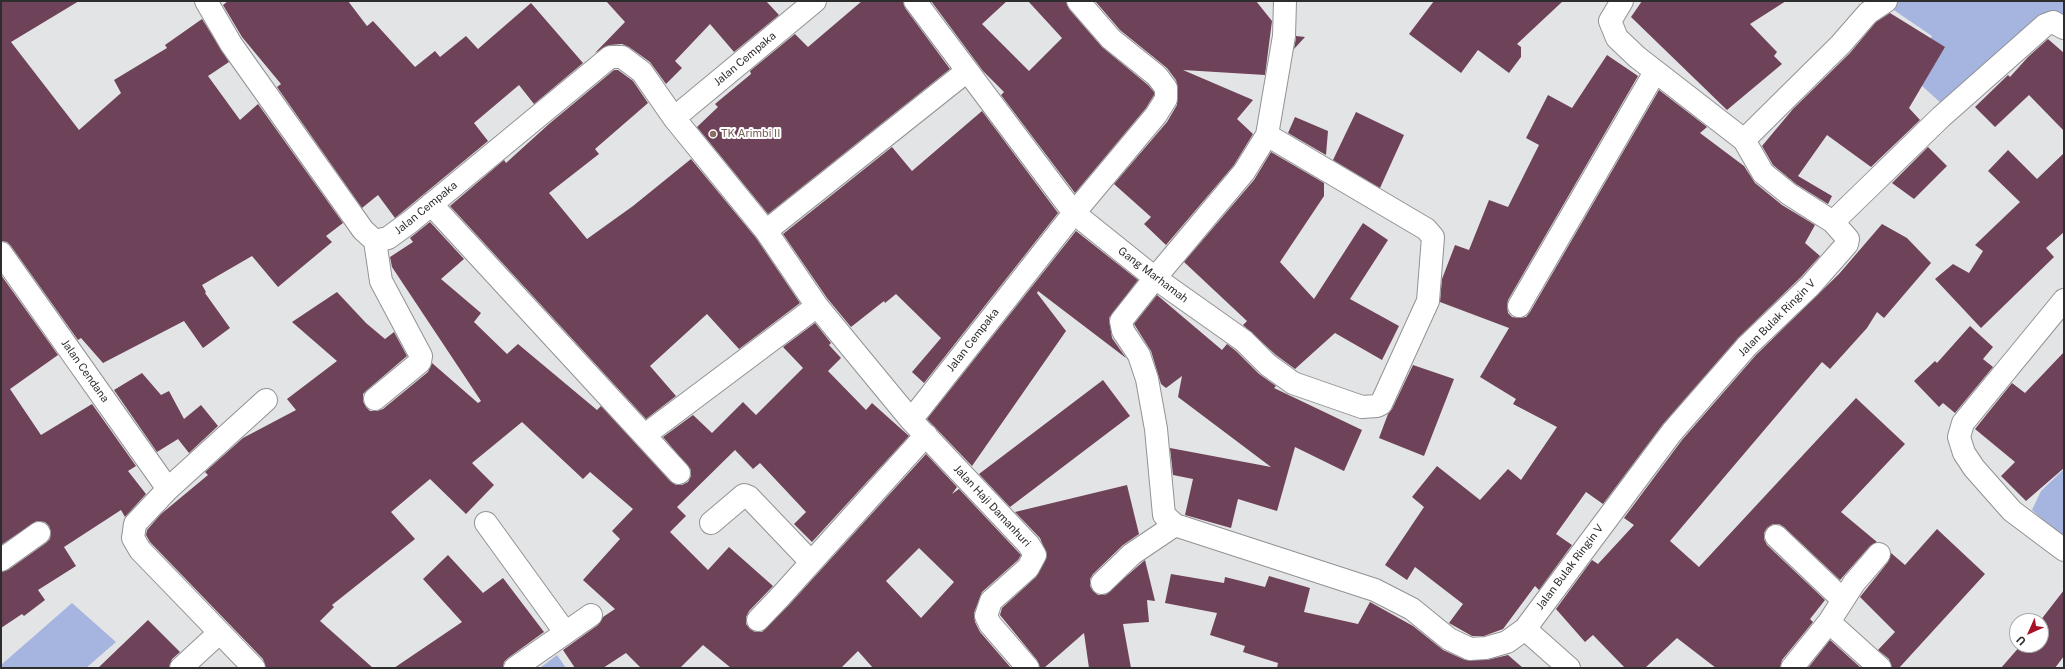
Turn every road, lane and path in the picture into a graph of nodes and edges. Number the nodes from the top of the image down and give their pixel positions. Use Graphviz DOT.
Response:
graph roads {
  1 [pos="206,1"];
  2 [pos="815,1"];
  3 [pos="915,1"];
  4 [pos="1078,1"];
  5 [pos="1285,1"];
  6 [pos="1622,1"];
  7 [pos="1886,1"];
  8 [pos="2064,28"];
  9 [pos="967,71"];
  10 [pos="1655,72"];
  11 [pos="674,118"];
  12 [pos="1267,134"];
  13 [pos="1744,140"];
  14 [pos="431,204"];
  15 [pos="1074,213"];
  16 [pos="1833,222"];
  17 [pos="766,231"];
  18 [pos="375,242"];
  19 [pos="1,253"];
  20 [pos="1155,278"];
  21 [pos="2064,300"];
  22 [pos="817,306"];
  23 [pos="1519,306"];
  24 [pos="374,398"];
  25 [pos="266,400"];
  26 [pos="918,427"];
  27 [pos="645,435"];
  28 [pos="679,473"];
  29 [pos="168,490"];
  30 [pos="486,523"];
  31 [pos="711,523"];
  32 [pos="1175,525"];
  33 [pos="39,533"];
  34 [pos="1776,536"];
  35 [pos="2064,550"];
  36 [pos="1879,554"];
  37 [pos="1,560"];
  38 [pos="811,562"];
  39 [pos="1102,583"];
  40 [pos="1842,599"];
  41 [pos="591,615"];
  42 [pos="758,620"];
  43 [pos="1829,622"];
  44 [pos="1525,628"];
  45 [pos="565,632"];
  46 [pos="219,633"];
  47 [pos="181,668"];
  48 [pos="254,668"];
  49 [pos="515,668"];
  50 [pos="1028,668"];
  51 [pos="1569,668"];
  52 [pos="1792,668"];
  53 [pos="1880,668"];
  1 -- 18 [label="street"];
  2 -- 11 [label="street, Jalan Cempaka"];
  3 -- 9 [label="street"];
  4 -- 15 [label="street"];
  5 -- 12 [label="street"];
  6 -- 10 [label="street, Jalan Bulak Ringin V"];
  7 -- 13 [label="street"];
  8 -- 16 [label="street"];
  9 -- 15 [label="street"];
  9 -- 17 [label="street"];
  10 -- 13 [label="street, Jalan Bulak Ringin V"];
  10 -- 23 [label="street"];
  11 -- 14 [label="street, Jalan Cempaka"];
  11 -- 17 [label="street, Jalan Cempaka"];
  12 -- 20 [label="street"];
  12 -- 20 [label="street, Gang Marhamah"];
  13 -- 16 [label="street, Jalan Bulak Ringin V"];
  14 -- 18 [label="street, Jalan Cempaka"];
  14 -- 27 [label="street"];
  15 -- 20 [label="street, Gang Marhamah"];
  15 -- 26 [label="street, Jalan Cempaka"];
  16 -- 44 [label="street, Jalan Bulak Ringin V"];
  17 -- 22 [label="street, Jalan Cempaka"];
  18 -- 24 [label="street"];
  19 -- 29 [label="street, Jalan Cendana"];
  20 -- 32 [label="street"];
  21 -- 35 [label="street"];
  22 -- 26 [label="street, Jalan Cempaka"];
  22 -- 27 [label="street"];
  25 -- 29 [label="street"];
  26 -- 38 [label="street"];
  26 -- 50 [label="street, Jalan Haji Damanhuri"];
  27 -- 28 [label="street"];
  29 -- 46 [label="street"];
  30 -- 45 [label="street"];
  31 -- 38 [label="street"];
  32 -- 39 [label="street"];
  32 -- 44 [label="street"];
  33 -- 37 [label="street"];
  34 -- 40 [label="street"];
  36 -- 40 [label="street"];
  38 -- 42 [label="street"];
  40 -- 43 [label="street"];
  41 -- 45 [label="street"];
  43 -- 52 [label="street"];
  43 -- 53 [label="street"];
  44 -- 51 [label="street"];
  45 -- 49 [label="street"];
  46 -- 47 [label="street"];
  46 -- 48 [label="street"];
}
